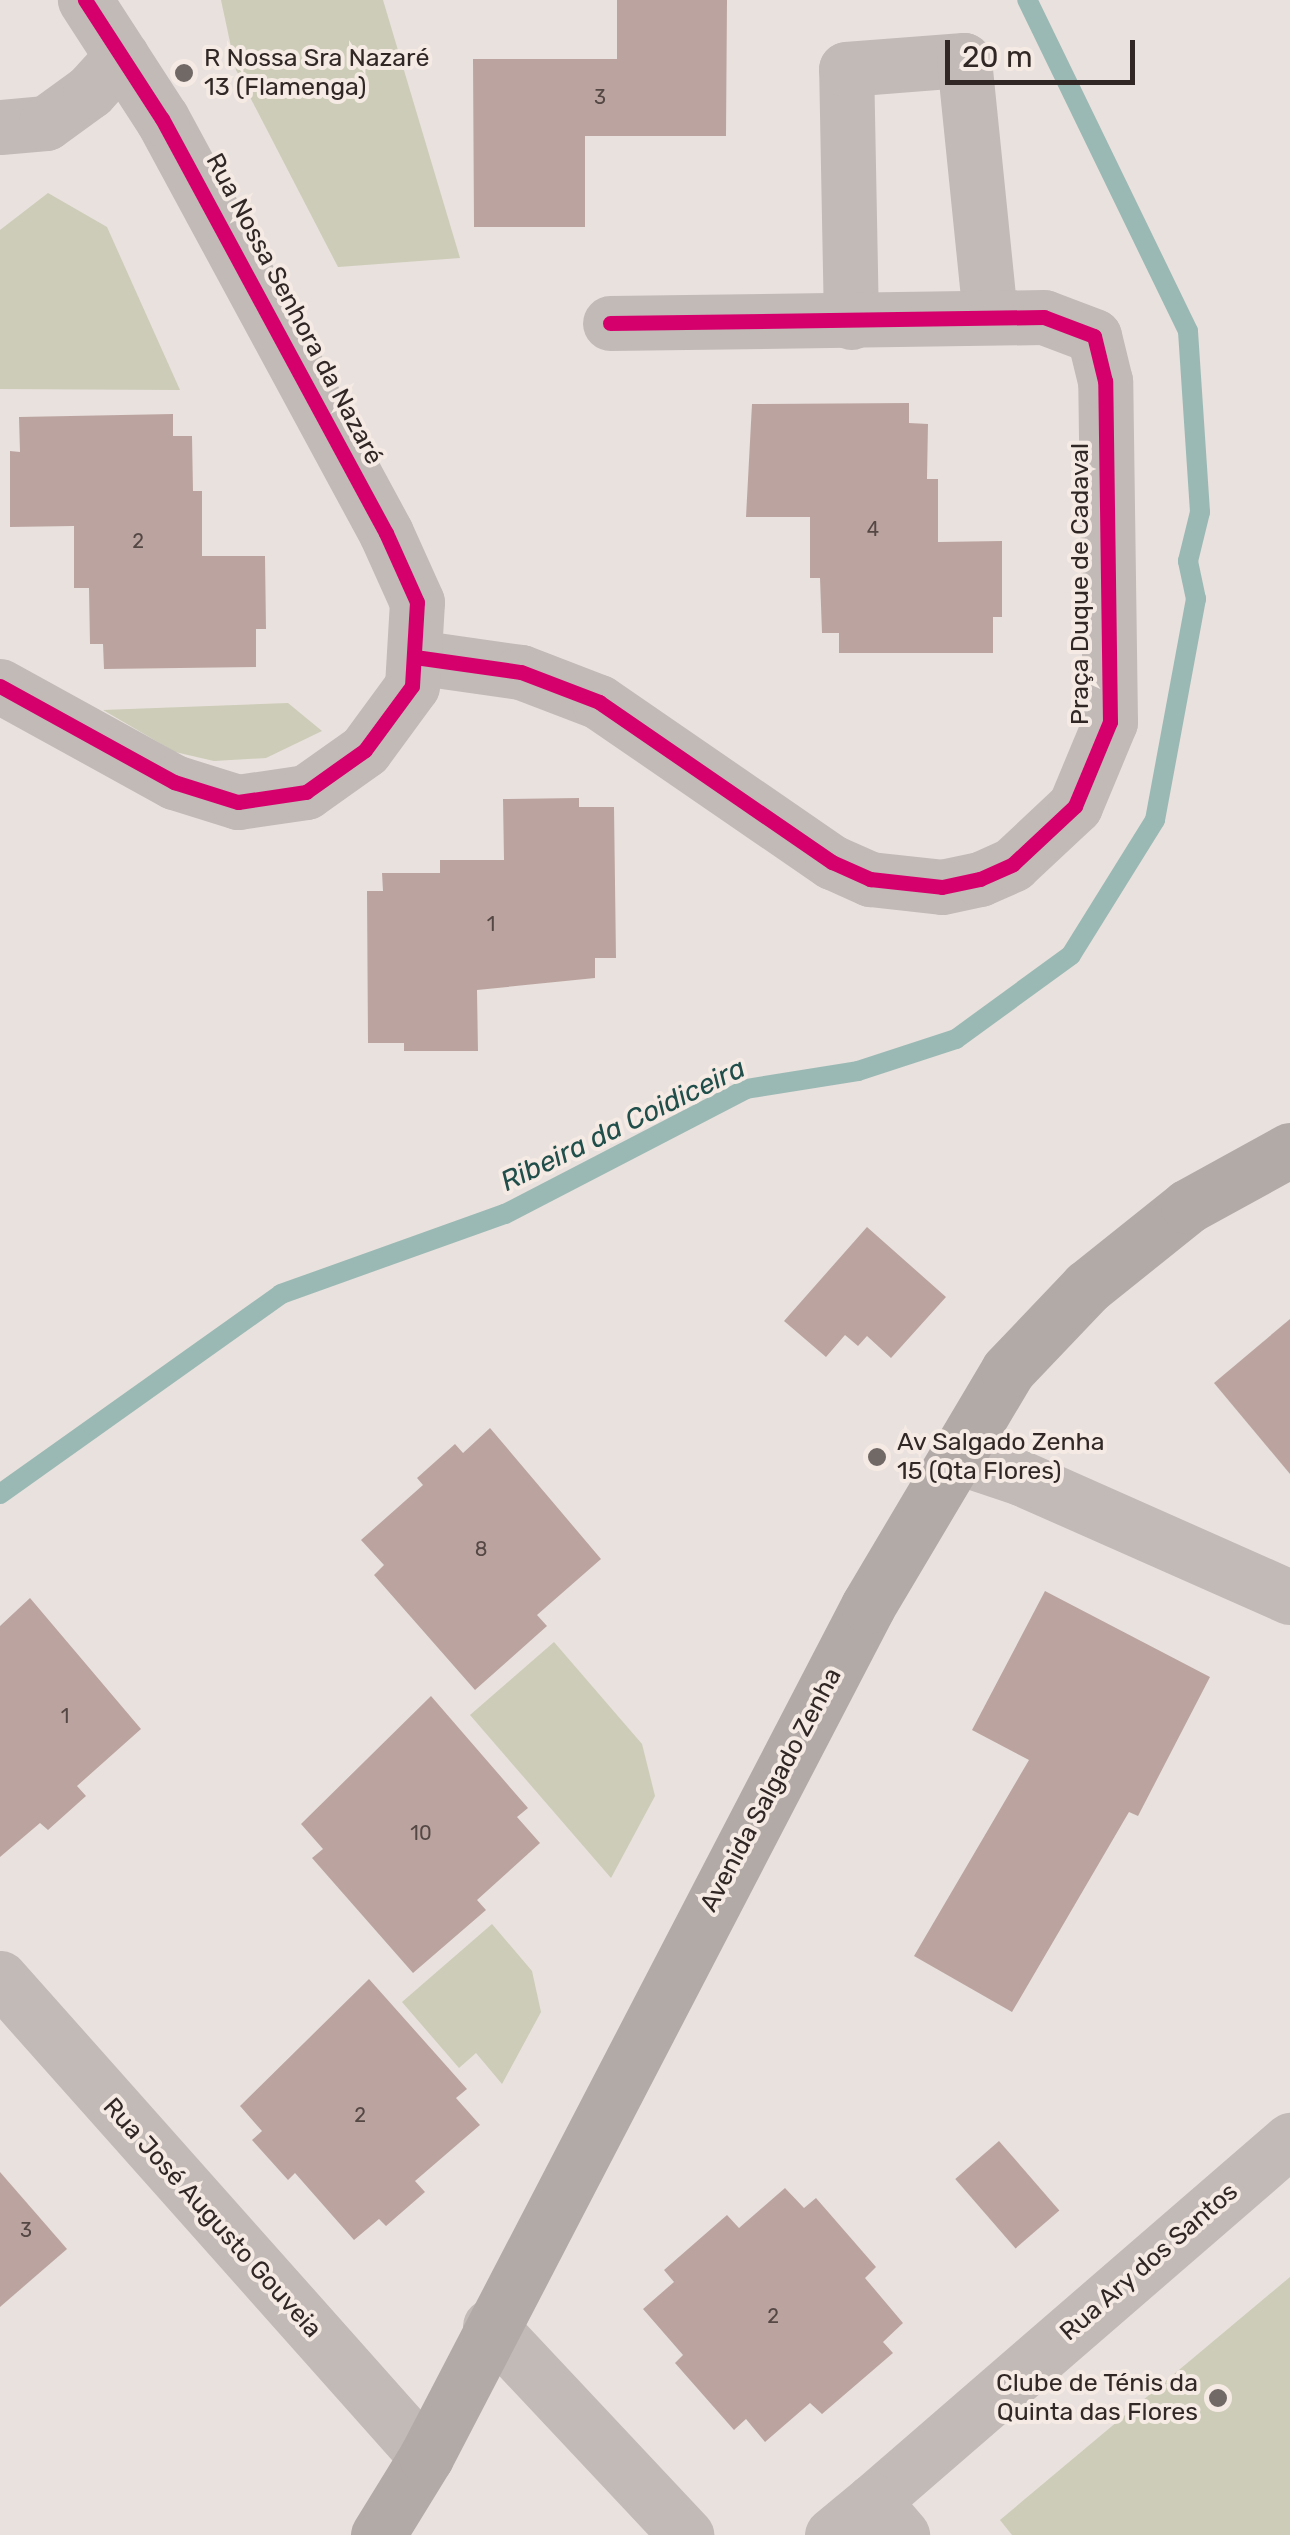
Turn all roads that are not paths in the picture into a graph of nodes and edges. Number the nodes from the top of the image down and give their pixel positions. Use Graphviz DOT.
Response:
graph roads {
  1 [pos="85,0"];
  2 [pos="122,56"];
  3 [pos="0,127"];
  4 [pos="990,316"];
  5 [pos="851,322"];
  6 [pos="610,323"];
  7 [pos="415,657"];
  8 [pos="0,686"];
  9 [pos="1290,1150"];
  10 [pos="958,1457"];
  11 [pos="1290,1596"];
  12 [pos="0,1978"];
  13 [pos="1290,2140"];
  14 [pos="490,2326"];
  15 [pos="426,2456"];
  16 [pos="869,2524"];
  17 [pos="378,2535"];
  18 [pos="686,2535"];
  1 -- 2 [label="street, Rua Nossa Senhora da Nazaré"];
  2 -- 3 [label="street"];
  2 -- 7 [label="street, Rua Nossa Senhora da Nazaré"];
  4 -- 5 [label="street, Praça Duque de Cadaval"];
  4 -- 5 [label="street"];
  4 -- 7 [label="street, Praça Duque de Cadaval"];
  5 -- 6 [label="street, Praça Duque de Cadaval"];
  7 -- 8 [label="street, Rua Nossa Senhora da Nazaré"];
  9 -- 10 [label="main road, Avenida Salgado Zenha"];
  10 -- 11 [label="street"];
  10 -- 14 [label="main road, Avenida Salgado Zenha"];
  12 -- 15 [label="street, Rua José Augusto Gouveia"];
  13 -- 16 [label="street, Rua Ary dos Santos"];
  14 -- 15 [label="main road, Avenida Salgado Zenha"];
  14 -- 18 [label="street"];
  15 -- 17 [label="main road, Avenida Salgado Zenha"];
}
